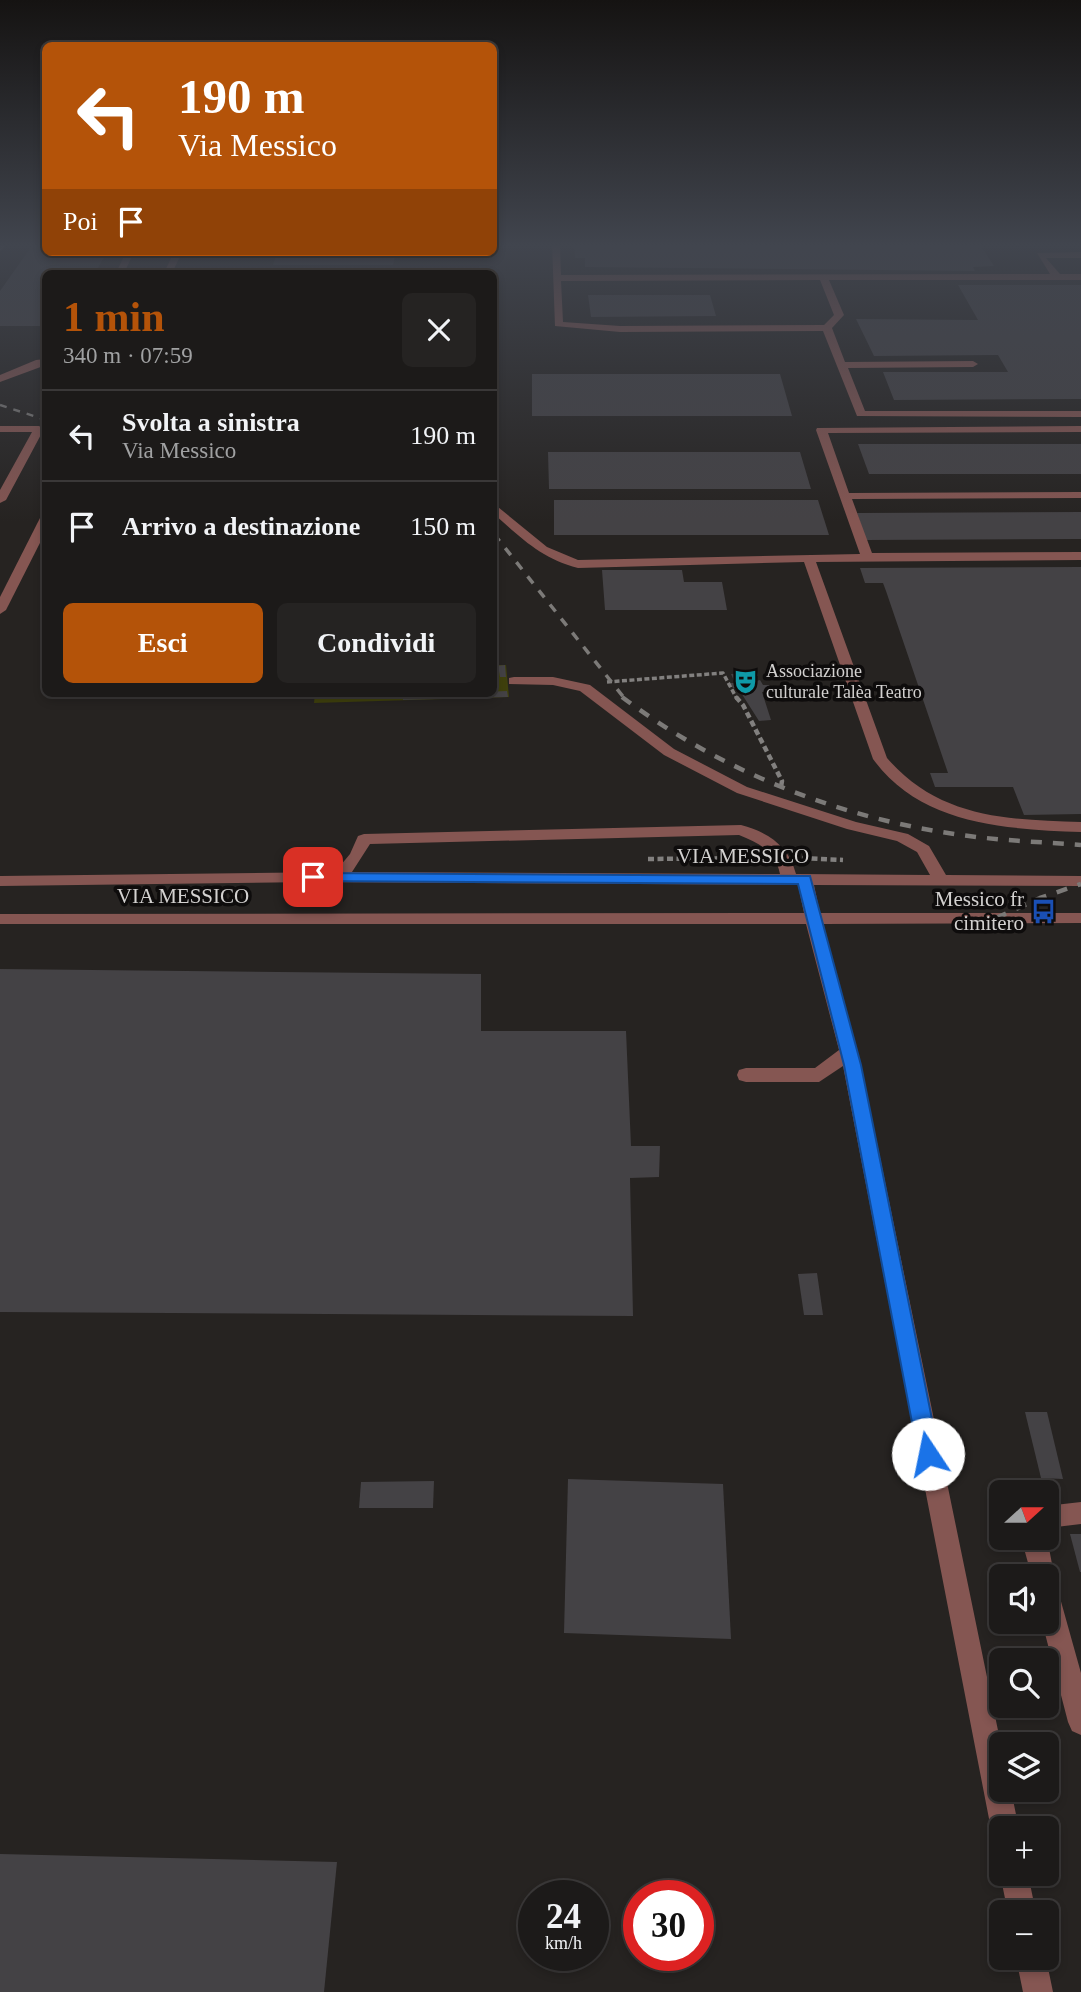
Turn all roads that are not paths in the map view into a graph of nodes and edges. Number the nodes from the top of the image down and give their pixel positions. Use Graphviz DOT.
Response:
graph roads {
  1 [pos="830,336"];
  2 [pos="42,361"];
  3 [pos="973,364"];
  4 [pos="843,365"];
  5 [pos="0,379"];
  6 [pos="1081,414"];
  7 [pos="0,429"];
  8 [pos="1081,429"];
  9 [pos="1081,495"];
  10 [pos="846,496"];
  11 [pos="0,500"];
  12 [pos="497,512"];
  13 [pos="42,526"];
  14 [pos="1081,555"];
  15 [pos="867,558"];
  16 [pos="809,560"];
  17 [pos="6,585"];
  18 [pos="823,597"];
  19 [pos="0,610"];
  20 [pos="514,681"];
  21 [pos="1081,827"];
  22 [pos="339,878"];
  23 [pos="797,879"];
  24 [pos="940,880"];
  25 [pos="0,881"];
  26 [pos="1081,881"];
  27 [pos="813,917"];
  28 [pos="1081,918"];
  29 [pos="0,919"];
  30 [pos="849,1052"];
  31 [pos="746,1075"];
  32 [pos="1081,1513"];
  33 [pos="1059,1515"];
  34 [pos="1058,1634"];
  35 [pos="1081,1722"];
  36 [pos="1002,1816"];
  37 [pos="1033,1970"];
  38 [pos="1038,1992"];
  1 -- 4 [label="street"];
  2 -- 5 [label="street"];
  3 -- 4 [label="street"];
  4 -- 6 [label="street"];
  7 -- 11 [label="street"];
  8 -- 10 [label="street"];
  9 -- 10 [label="street"];
  10 -- 15 [label="street"];
  12 -- 16 [label="street"];
  13 -- 17 [label="street"];
  14 -- 15 [label="street"];
  15 -- 16 [label="street"];
  15 -- 18 [label="street"];
  16 -- 18 [label="street"];
  17 -- 19 [label="street"];
  18 -- 21 [label="street"];
  20 -- 24 [label="street, VIA MESSICO"];
  22 -- 23 [label="street, VIA MESSICO"];
  22 -- 23 [label="street"];
  22 -- 25 [label="street, VIA MESSICO"];
  23 -- 24 [label="street, VIA MESSICO"];
  23 -- 27 [label="street"];
  24 -- 26 [label="street, VIA MESSICO"];
  27 -- 28 [label="street, VIA MESSICO"];
  27 -- 29 [label="street, VIA MESSICO"];
  27 -- 30 [label="street"];
  30 -- 31 [label="street"];
  30 -- 36 [label="street"];
  32 -- 33 [label="street"];
  34 -- 35 [label="street"];
  37 -- 38 [label="street"];
}
